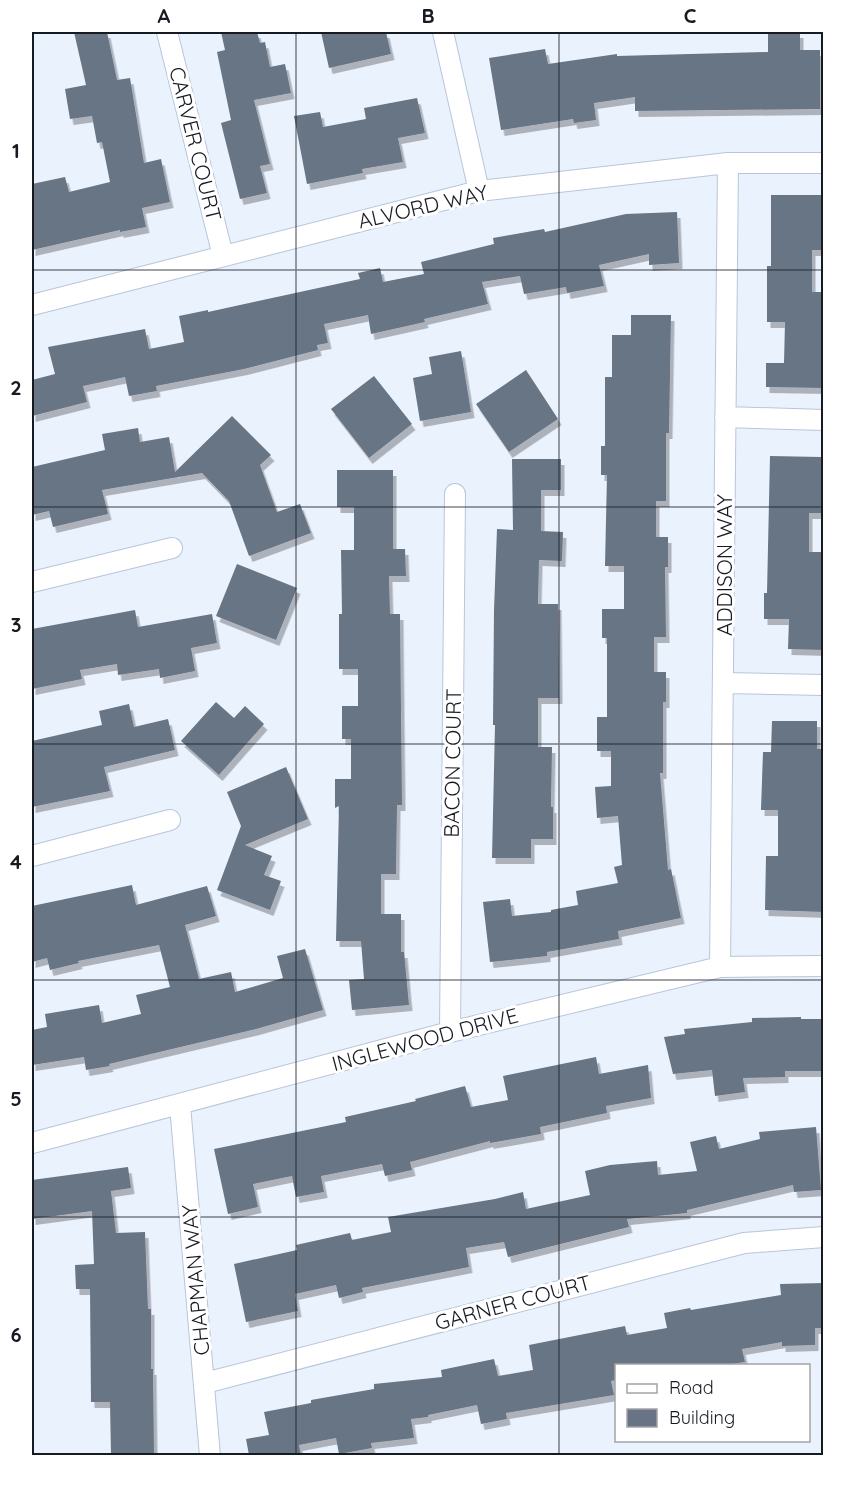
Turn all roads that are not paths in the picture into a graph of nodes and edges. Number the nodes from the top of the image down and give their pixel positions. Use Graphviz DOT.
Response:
graph roads {
  1 [pos="167,32"];
  2 [pos="443,32"];
  3 [pos="728,163"];
  4 [pos="824,164"];
  5 [pos="479,191"];
  6 [pos="223,256"];
  7 [pos="32,305"];
  8 [pos="725,417"];
  9 [pos="824,420"];
  10 [pos="455,494"];
  11 [pos="172,548"];
  12 [pos="32,582"];
  13 [pos="724,682"];
  14 [pos="824,685"];
  15 [pos="170,820"];
  16 [pos="32,856"];
  17 [pos="824,966"];
  18 [pos="720,967"];
  19 [pos="450,1032"];
  20 [pos="180,1105"];
  21 [pos="32,1143"];
  22 [pos="824,1237"];
  23 [pos="205,1383"];
  24 [pos="210,1455"];
  1 -- 6 [label="street, CARVER COURT"];
  2 -- 5 [label="street"];
  3 -- 4 [label="street, ALVORD WAY"];
  3 -- 5 [label="street, ALVORD WAY"];
  3 -- 8 [label="street, ADDISON WAY"];
  5 -- 6 [label="street, ALVORD WAY"];
  6 -- 7 [label="street, ALVORD WAY"];
  8 -- 9 [label="street"];
  8 -- 13 [label="street, ADDISON WAY"];
  10 -- 19 [label="street, BACON COURT"];
  11 -- 12 [label="street"];
  13 -- 14 [label="street"];
  13 -- 18 [label="street, ADDISON WAY"];
  15 -- 16 [label="street"];
  17 -- 18 [label="street, INGLEWOOD DRIVE"];
  18 -- 19 [label="street, INGLEWOOD DRIVE"];
  19 -- 20 [label="street, INGLEWOOD DRIVE"];
  20 -- 21 [label="street, INGLEWOOD DRIVE"];
  20 -- 23 [label="street, CHAPMAN WAY"];
  22 -- 23 [label="street, GARNER COURT"];
  23 -- 24 [label="street, CHAPMAN WAY"];
}
